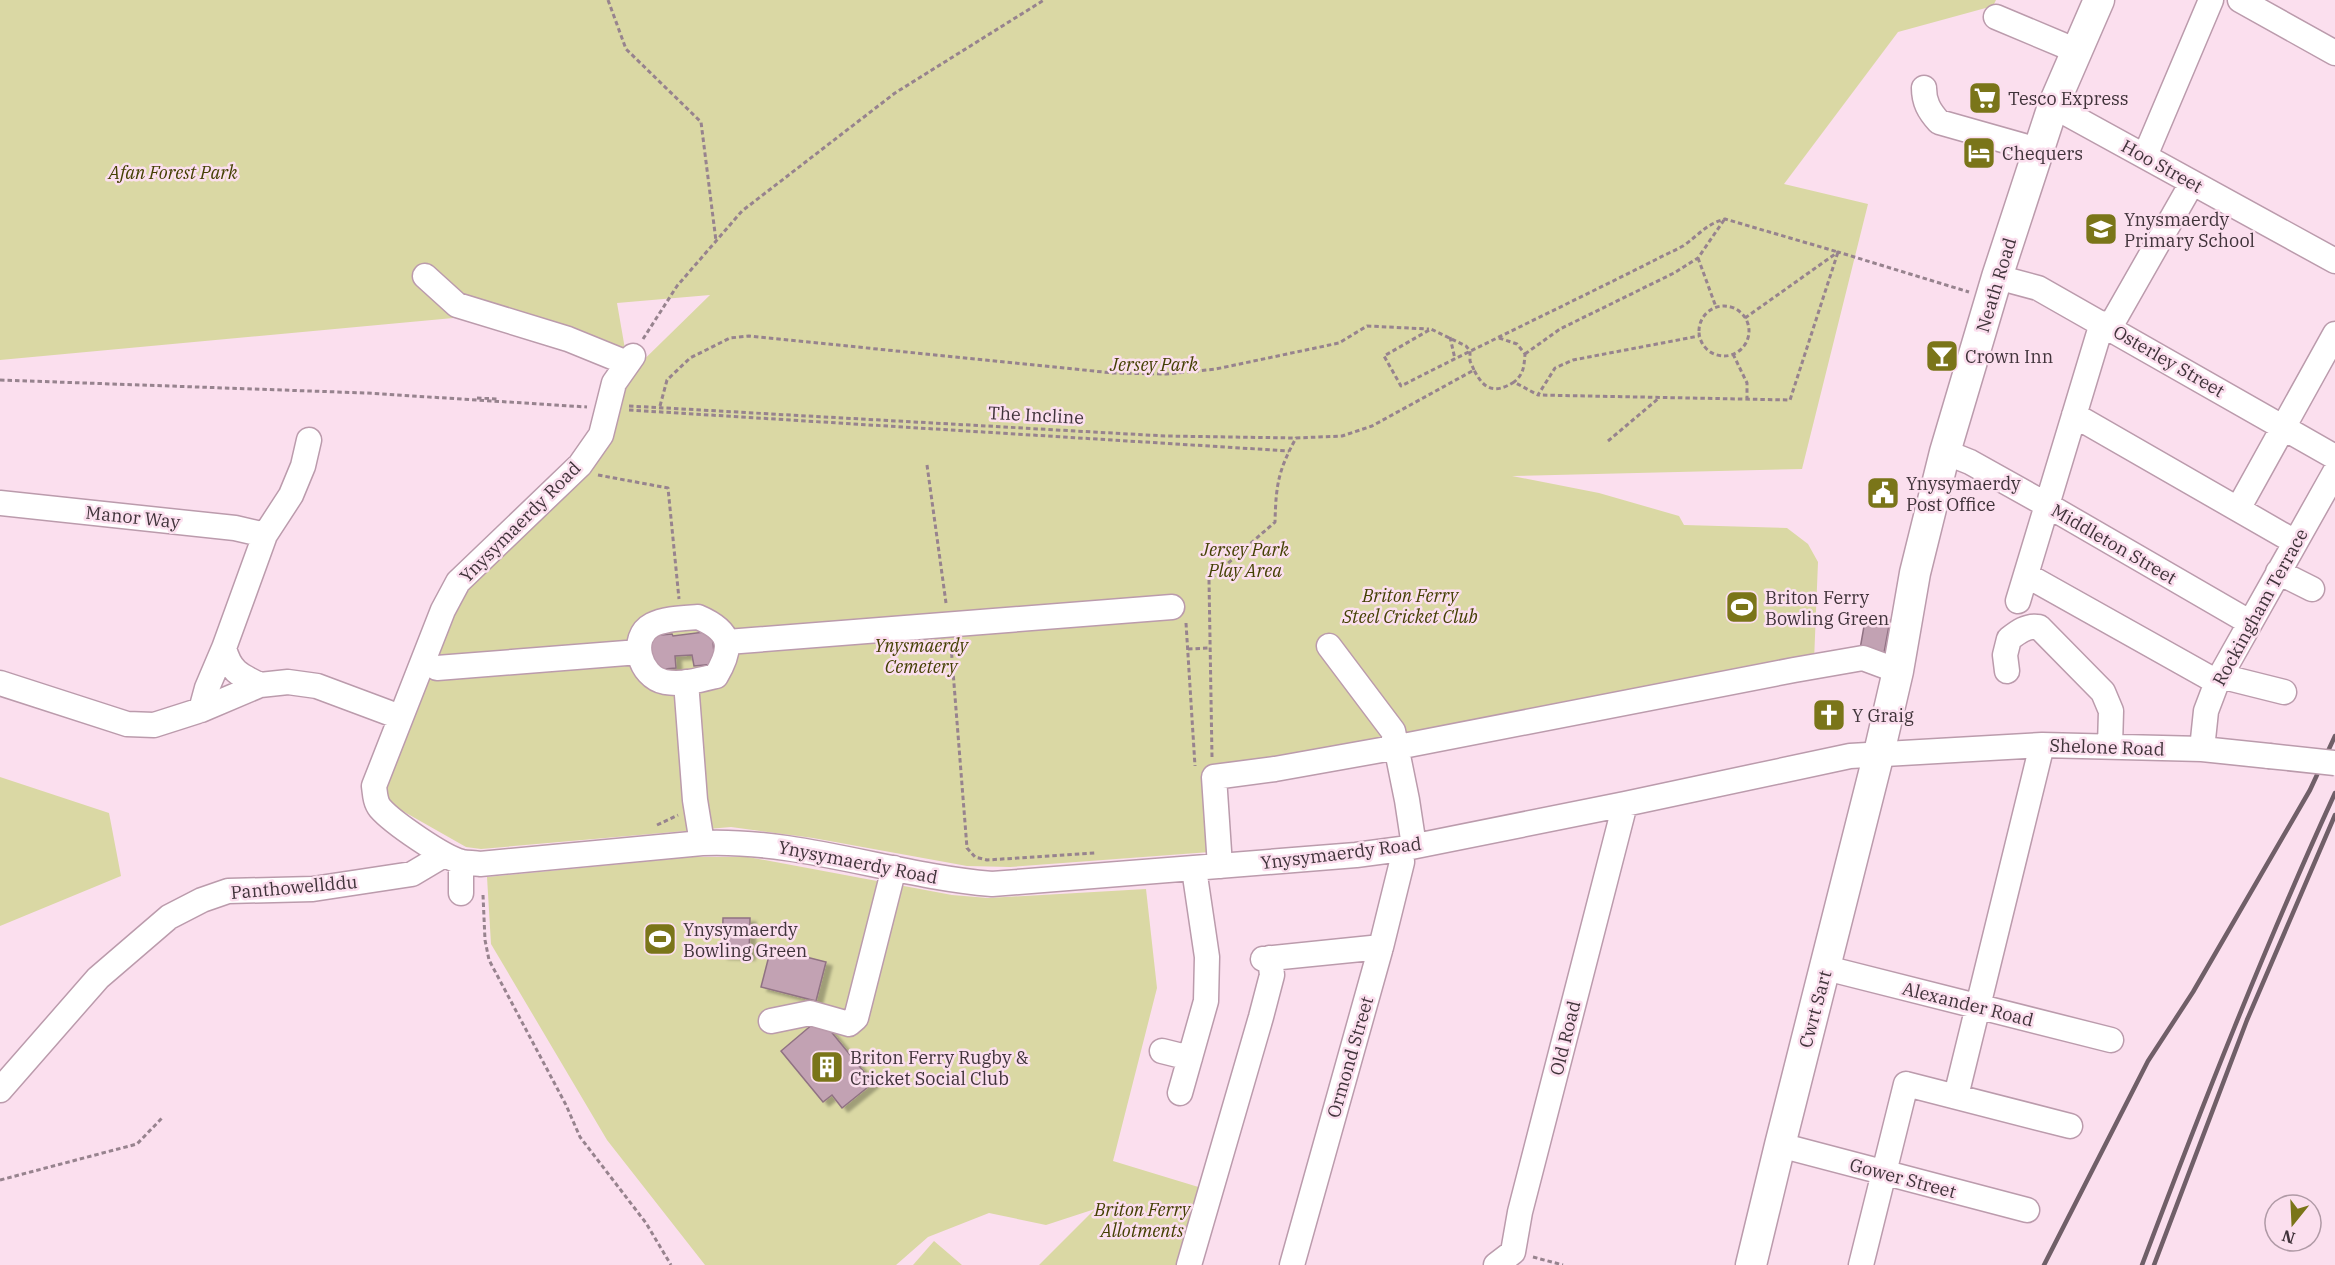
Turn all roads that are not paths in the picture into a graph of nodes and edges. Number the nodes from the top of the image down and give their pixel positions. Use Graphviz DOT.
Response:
graph roads {
  1 [pos="2099,0"];
  2 [pos="2211,0"];
  3 [pos="2240,0"];
  4 [pos="1996,17"];
  5 [pos="2077,51"];
  6 [pos="2335,53"];
  7 [pos="1924,88"];
  8 [pos="2053,106"];
  9 [pos="2038,150"];
  10 [pos="2145,156"];
  11 [pos="2192,183"];
  12 [pos="2335,261"];
  13 [pos="425,276"];
  14 [pos="1994,288"];
  15 [pos="2106,325"];
  16 [pos="2335,334"];
  17 [pos="2074,415"];
  18 [pos="2283,427"];
  19 [pos="309,440"];
  20 [pos="1945,452"];
  21 [pos="2335,457"];
  22 [pos="2335,472"];
  23 [pos="0,503"];
  24 [pos="2047,505"];
  25 [pos="2238,509"];
  26 [pos="265,535"];
  27 [pos="2295,542"];
  28 [pos="2278,572"];
  29 [pos="2026,575"];
  30 [pos="2312,589"];
  31 [pos="2018,602"];
  32 [pos="1172,607"];
  33 [pos="2249,622"];
  34 [pos="727,642"];
  35 [pos="1329,646"];
  36 [pos="224,648"];
  37 [pos="639,652"];
  38 [pos="437,668"];
  39 [pos="1898,671"];
  40 [pos="2007,671"];
  41 [pos="2218,679"];
  42 [pos="686,682"];
  43 [pos="0,683"];
  44 [pos="260,685"];
  45 [pos="2284,692"];
  46 [pos="201,710"];
  47 [pos="400,717"];
  48 [pos="2042,745"];
  49 [pos="2110,746"];
  50 [pos="1398,747"];
  51 [pos="2202,749"];
  52 [pos="1879,753"];
  53 [pos="2335,763"];
  54 [pos="1625,804"];
  55 [pos="702,843"];
  56 [pos="1407,847"];
  57 [pos="462,860"];
  58 [pos="1220,866"];
  59 [pos="894,868"];
  60 [pos="1194,869"];
  61 [pos="460,892"];
  62 [pos="1381,947"];
  63 [pos="1826,968"];
  64 [pos="1979,1006"];
  65 [pos="771,1021"];
  66 [pos="2111,1040"];
  67 [pos="1162,1051"];
  68 [pos="1190,1058"];
  69 [pos="0,1090"];
  70 [pos="1180,1093"];
  71 [pos="1956,1095"];
  72 [pos="2070,1126"];
  73 [pos="1780,1145"];
  74 [pos="1884,1173"];
  75 [pos="2026,1210"];
  76 [pos="1504,1258"];
  77 [pos="1864,1264"];
  78 [pos="1189,1265"];
  79 [pos="1292,1265"];
  80 [pos="1751,1265"];
  1 -- 5 [label="main road, Neath Road"];
  2 -- 10 [label="street"];
  3 -- 6 [label="street"];
  4 -- 5 [label="street"];
  5 -- 8 [label="main road, Neath Road"];
  7 -- 9 [label="street"];
  8 -- 9 [label="main road, Neath Road"];
  8 -- 10 [label="street, Hoo Street"];
  9 -- 14 [label="main road, Neath Road"];
  10 -- 11 [label="street, Hoo Street"];
  11 -- 12 [label="street, Hoo Street"];
  11 -- 15 [label="street"];
  13 -- 47 [label="street, Ynysymaerdy Road"];
  14 -- 15 [label="street, Osterley Street"];
  14 -- 20 [label="main road, Neath Road"];
  15 -- 17 [label="street"];
  15 -- 18 [label="street, Osterley Street"];
  16 -- 18 [label="street"];
  17 -- 24 [label="street"];
  17 -- 25 [label="street"];
  18 -- 21 [label="street, Osterley Street"];
  18 -- 25 [label="street"];
  19 -- 26 [label="street"];
  20 -- 24 [label="street, Middleton Street"];
  20 -- 39 [label="main road, Neath Road"];
  22 -- 27 [label="street, Rockingham Terrace"];
  23 -- 26 [label="street, Manor Way"];
  24 -- 29 [label="street"];
  24 -- 33 [label="street, Middleton Street"];
  25 -- 27 [label="street"];
  26 -- 36 [label="street"];
  27 -- 28 [label="street, Rockingham Terrace"];
  28 -- 30 [label="street"];
  28 -- 33 [label="street, Rockingham Terrace"];
  29 -- 31 [label="street"];
  29 -- 41 [label="street"];
  32 -- 34 [label="street"];
  33 -- 41 [label="street, Rockingham Terrace"];
  34 -- 37 [label="street"];
  34 -- 42 [label="street"];
  35 -- 50 [label="street, Ormond Street"];
  36 -- 44 [label="street"];
  36 -- 46 [label="street"];
  37 -- 38 [label="street"];
  37 -- 42 [label="street"];
  39 -- 50 [label="street"];
  39 -- 52 [label="main road, Neath Road"];
  40 -- 49 [label="street"];
  41 -- 45 [label="street"];
  41 -- 51 [label="street, Rockingham Terrace"];
  42 -- 55 [label="street"];
  43 -- 46 [label="street"];
  44 -- 46 [label="street"];
  44 -- 47 [label="street"];
  47 -- 57 [label="street, Ynysymaerdy Road"];
  48 -- 49 [label="street, Shelone Road"];
  48 -- 52 [label="street, Shelone Road"];
  48 -- 64 [label="street"];
  49 -- 51 [label="street, Shelone Road"];
  50 -- 56 [label="street, Ormond Street"];
  50 -- 58 [label="street"];
  51 -- 53 [label="street, Shelone Road, bridge"];
  52 -- 54 [label="street, Ynysymaerdy Road"];
  52 -- 63 [label="main road, Cwrt Sart"];
  54 -- 56 [label="street, Ynysymaerdy Road"];
  54 -- 76 [label="street, Old Road"];
  55 -- 57 [label="street, Ynysymaerdy Road"];
  55 -- 59 [label="street, Ynysymaerdy Road"];
  56 -- 58 [label="street, Ynysymaerdy Road"];
  56 -- 62 [label="street, Ormond Street"];
  57 -- 61 [label="street"];
  57 -- 69 [label="street, Panthowellddu"];
  58 -- 60 [label="street, Ynysymaerdy Road"];
  59 -- 60 [label="street, Ynysymaerdy Road"];
  59 -- 65 [label="street"];
  60 -- 68 [label="street"];
  62 -- 78 [label="street"];
  62 -- 79 [label="street, Ormond Street"];
  63 -- 64 [label="street, Alexander Road"];
  63 -- 73 [label="main road, Cwrt Sart"];
  64 -- 66 [label="street, Alexander Road"];
  64 -- 71 [label="street"];
  67 -- 68 [label="street"];
  68 -- 70 [label="street"];
  71 -- 72 [label="street"];
  71 -- 74 [label="street"];
  73 -- 74 [label="street, Gower Street"];
  73 -- 80 [label="main road, Cwrt Sart"];
  74 -- 75 [label="street, Gower Street"];
  74 -- 77 [label="street"];
}
